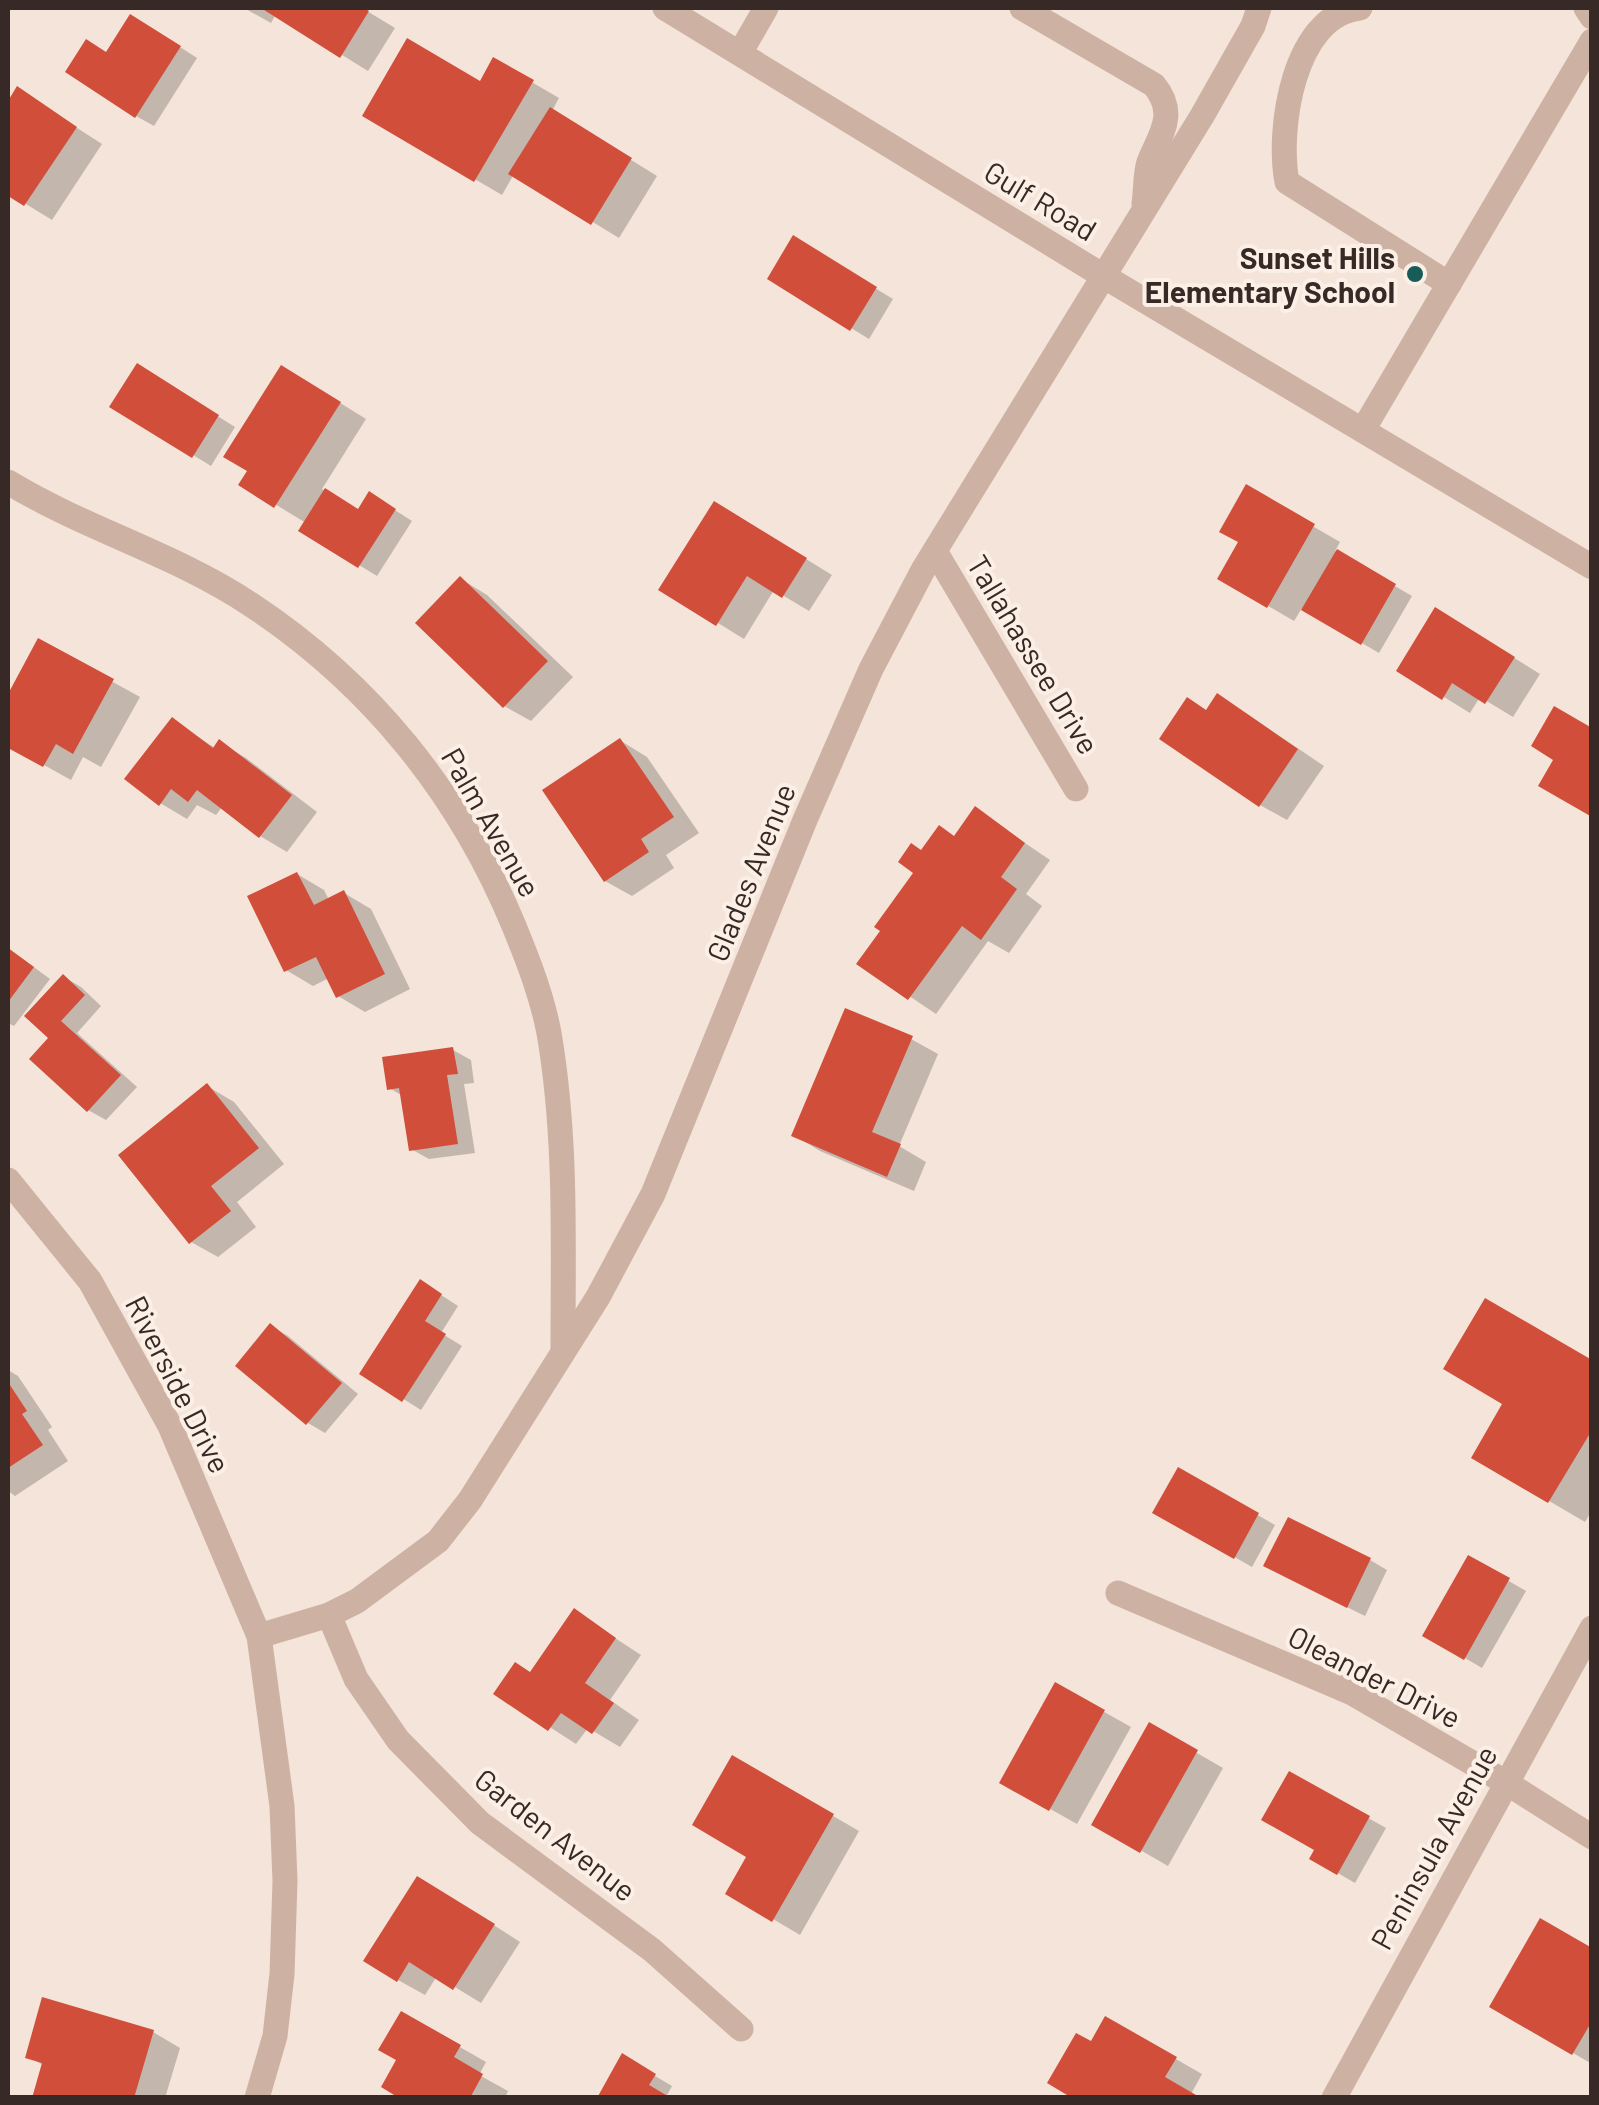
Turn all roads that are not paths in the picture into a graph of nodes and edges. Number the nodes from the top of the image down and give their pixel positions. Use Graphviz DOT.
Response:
graph roads {
  1 [pos="666,8"];
  2 [pos="766,8"];
  3 [pos="1022,8"];
  4 [pos="1259,8"];
  5 [pos="1360,8"];
  6 [pos="1586,8"];
  7 [pos="1592,17"];
  8 [pos="1592,42"];
  9 [pos="740,53"];
  10 [pos="1143,214"];
  11 [pos="1105,277"];
  12 [pos="1449,284"];
  13 [pos="1363,430"];
  14 [pos="8,482"];
  15 [pos="935,551"];
  16 [pos="1592,567"];
  17 [pos="1076,789"];
  18 [pos="8,1180"];
  19 [pos="563,1352"];
  20 [pos="1118,1593"];
  21 [pos="329,1616"];
  22 [pos="1592,1628"];
  23 [pos="259,1636"];
  24 [pos="1505,1782"];
  25 [pos="1592,1837"];
  26 [pos="741,2029"];
  27 [pos="257,2098"];
  28 [pos="1334,2098"];
  1 -- 9 [label="street, Gulf Road"];
  2 -- 9 [label="street"];
  3 -- 10 [label="street"];
  4 -- 10 [label="street, Glades Avenue"];
  5 -- 12 [label="street"];
  6 -- 7 [label="street"];
  8 -- 12 [label="street"];
  9 -- 11 [label="street, Gulf Road"];
  10 -- 11 [label="street, Glades Avenue"];
  11 -- 13 [label="street, Gulf Road"];
  11 -- 15 [label="street, Glades Avenue"];
  12 -- 13 [label="street"];
  13 -- 16 [label="street, Gulf Road"];
  14 -- 19 [label="street, Palm Avenue"];
  15 -- 17 [label="street, Tallahassee Drive"];
  15 -- 19 [label="street, Glades Avenue"];
  18 -- 23 [label="street, Riverside Drive"];
  19 -- 21 [label="street, Glades Avenue"];
  20 -- 24 [label="street, Oleander Drive"];
  21 -- 23 [label="street"];
  21 -- 26 [label="street, Garden Avenue"];
  22 -- 24 [label="street, Peninsula Avenue"];
  23 -- 27 [label="street, Riverside Drive"];
  24 -- 25 [label="street, Oleander Drive"];
  24 -- 28 [label="street, Peninsula Avenue"];
}
